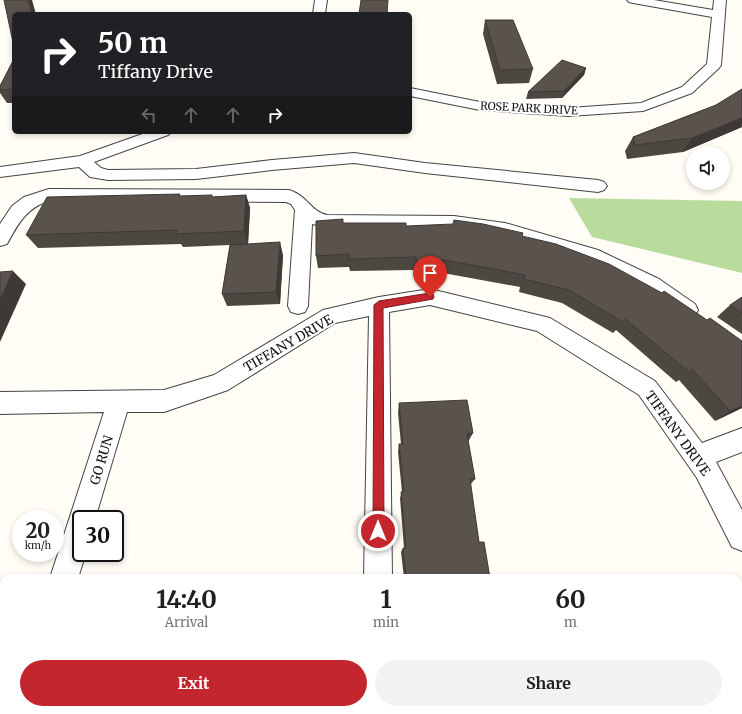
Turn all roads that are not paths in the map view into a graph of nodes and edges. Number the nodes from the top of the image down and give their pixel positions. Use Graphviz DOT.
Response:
graph roads {
  1 [pos="321,0"];
  2 [pos="633,0"];
  3 [pos="719,7"];
  4 [pos="319,12"];
  5 [pos="412,92"];
  6 [pos="157,134"];
  7 [pos="82,161"];
  8 [pos="0,172"];
  9 [pos="598,186"];
  10 [pos="304,209"];
  11 [pos="0,239"];
  12 [pos="379,305"];
  13 [pos="298,306"];
  14 [pos="703,321"];
  15 [pos="119,401"];
  16 [pos="0,403"];
  17 [pos="742,440"];
  18 [pos="697,457"];
  19 [pos="85,510"];
  20 [pos="742,537"];
  21 [pos="72,552"];
  22 [pos="65,574"];
  23 [pos="378,574"];
  1 -- 4 [label="street"];
  2 -- 3 [label="street"];
  3 -- 5 [label="street, ROSE PARK DRIVE"];
  6 -- 7 [label="street"];
  7 -- 8 [label="street"];
  7 -- 9 [label="street"];
  10 -- 11 [label="street"];
  10 -- 13 [label="street"];
  10 -- 14 [label="street"];
  12 -- 15 [label="street, TIFFANY DRIVE"];
  12 -- 18 [label="street, TIFFANY DRIVE"];
  12 -- 23 [label="street"];
  15 -- 16 [label="street, TIFFANY DRIVE"];
  15 -- 19 [label="street, GO RUN"];
  17 -- 18 [label="street"];
  18 -- 20 [label="street, TIFFANY DRIVE"];
  21 -- 22 [label="street"];
}
